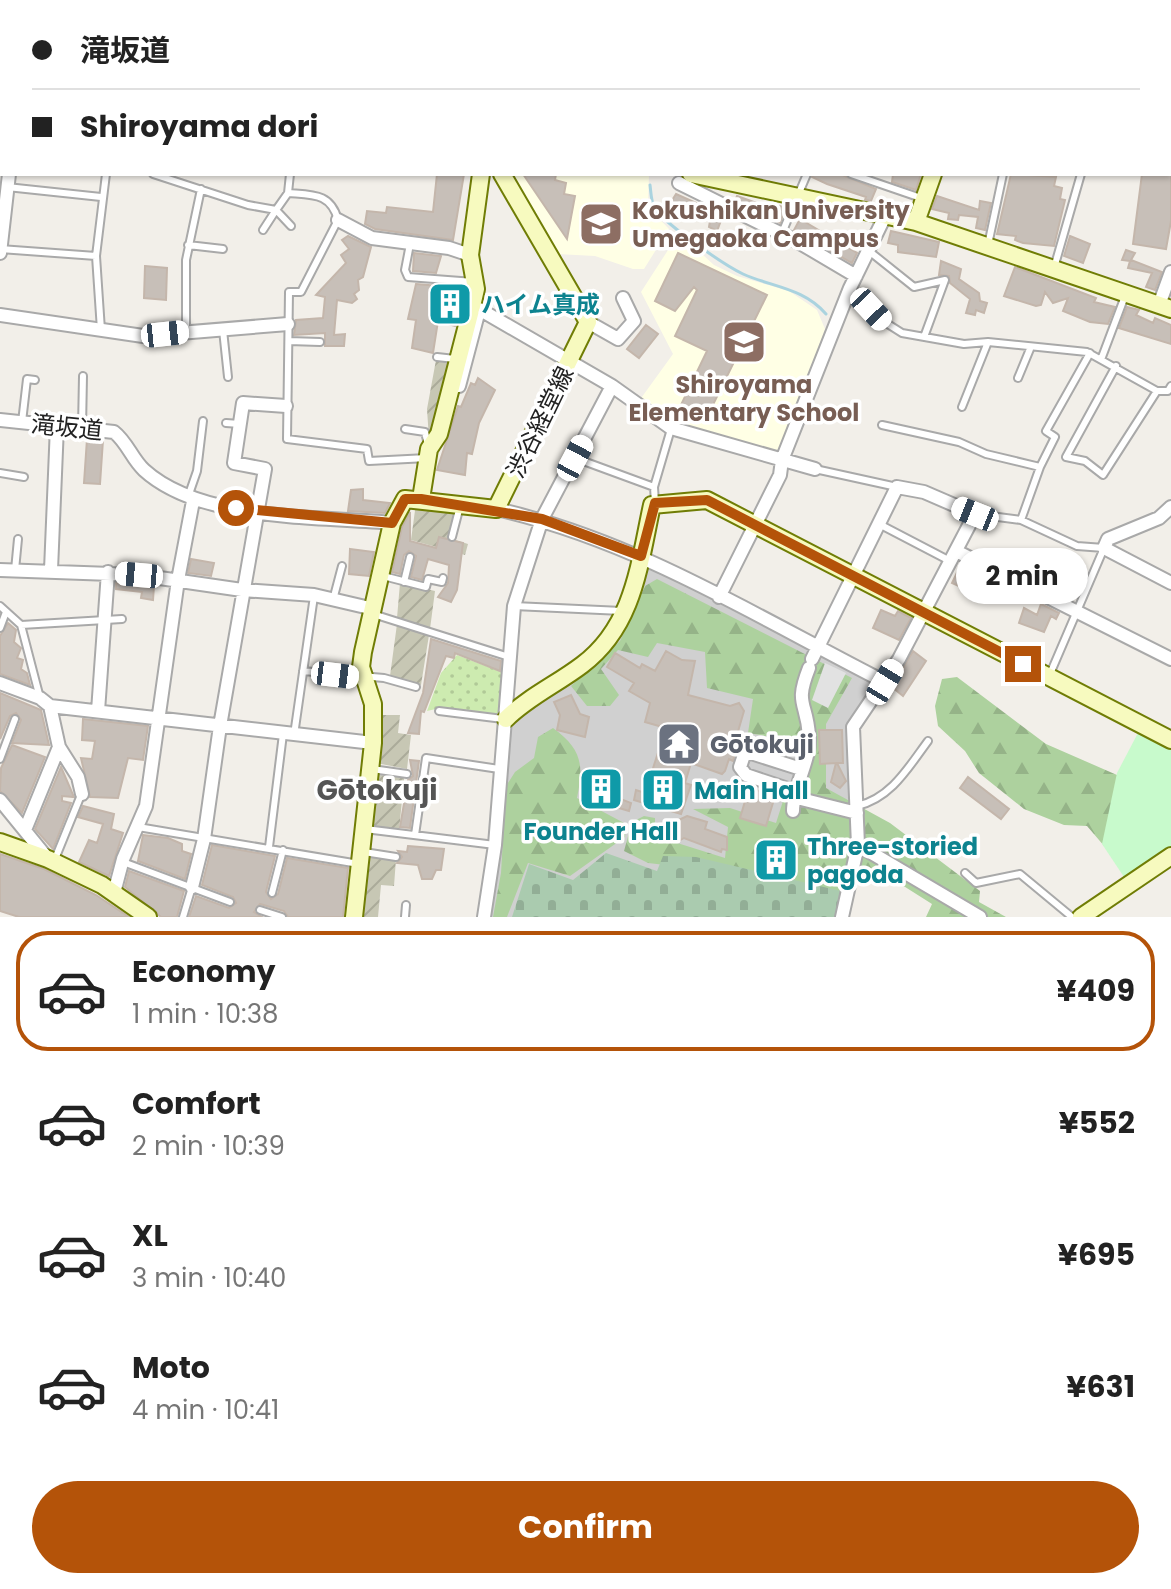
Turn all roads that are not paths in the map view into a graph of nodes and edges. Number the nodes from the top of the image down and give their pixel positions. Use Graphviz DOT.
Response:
graph roads {
  1 [pos="106,176"];
  2 [pos="290,176"];
  3 [pos="481,176"];
  4 [pos="503,176"];
  5 [pos="806,176"];
  6 [pos="863,176"];
  7 [pos="932,176"];
  8 [pos="1003,176"];
  9 [pos="1080,176"];
  10 [pos="177,178"];
  11 [pos="685,178"];
  12 [pos="5,187"];
  13 [pos="201,189"];
  14 [pos="288,193"];
  15 [pos="797,195"];
  16 [pos="101,197"];
  17 [pos="925,199"];
  18 [pos="276,210"];
  19 [pos="886,214"];
  20 [pos="338,220"];
  21 [pos="916,222"];
  22 [pos="291,226"];
  23 [pos="263,230"];
  24 [pos="782,234"];
  25 [pos="410,243"];
  26 [pos="188,245"];
  27 [pos="988,245"];
  28 [pos="223,249"];
  29 [pos="0,251"];
  30 [pos="869,251"];
  31 [pos="470,255"];
  32 [pos="96,256"];
  33 [pos="1054,268"];
  34 [pos="1171,272"];
  35 [pos="853,282"];
  36 [pos="475,286"];
  37 [pos="1126,293"];
  38 [pos="623,298"];
  39 [pos="1165,307"];
  40 [pos="479,309"];
  41 [pos="0,315"];
  42 [pos="588,322"];
  43 [pos="288,324"];
  44 [pos="101,330"];
  45 [pos="223,330"];
  46 [pos="186,332"];
  47 [pos="924,337"];
  48 [pos="289,341"];
  49 [pos="320,342"];
  50 [pos="988,342"];
  51 [pos="1030,349"];
  52 [pos="1090,353"];
  53 [pos="437,357"];
  54 [pos="1102,357"];
  55 [pos="463,361"];
  56 [pos="570,361"];
  57 [pos="1116,366"];
  58 [pos="83,376"];
  59 [pos="228,377"];
  60 [pos="1018,378"];
  61 [pos="35,380"];
  62 [pos="612,386"];
  63 [pos="1171,386"];
  64 [pos="1157,391"];
  65 [pos="286,406"];
  66 [pos="962,407"];
  67 [pos="0,420"];
  68 [pos="203,421"];
  69 [pos="22,422"];
  70 [pos="226,423"];
  71 [pos="240,424"];
  72 [pos="882,425"];
  73 [pos="57,426"];
  74 [pos="82,428"];
  75 [pos="671,428"];
  76 [pos="405,429"];
  77 [pos="428,454"];
  78 [pos="575,458"];
  79 [pos="782,460"];
  80 [pos="1040,467"];
  81 [pos="815,469"];
  82 [pos="0,473"];
  83 [pos="24,477"];
  84 [pos="897,487"];
  85 [pos="654,495"];
  86 [pos="190,499"];
  87 [pos="421,499"];
  88 [pos="461,505"];
  89 [pos="1171,507"];
  90 [pos="496,509"];
  91 [pos="260,512"];
  92 [pos="975,514"];
  93 [pos="542,519"];
  94 [pos="1021,520"];
  95 [pos="392,523"];
  96 [pos="878,524"];
  97 [pos="755,527"];
  98 [pos="452,537"];
  99 [pos="18,539"];
  100 [pos="1104,548"];
  101 [pos="641,556"];
  102 [pos="953,556"];
  103 [pos="410,557"];
  104 [pos="342,566"];
  105 [pos="0,570"];
  106 [pos="15,570"];
  107 [pos="51,570"];
  108 [pos="108,572"];
  109 [pos="383,576"];
  110 [pos="852,577"];
  111 [pos="443,578"];
  112 [pos="178,580"];
  113 [pos="404,582"];
  114 [pos="1171,583"];
  115 [pos="242,590"];
  116 [pos="314,595"];
  117 [pos="719,597"];
  118 [pos="333,600"];
  119 [pos="514,606"];
  120 [pos="3,609"];
  121 [pos="1077,610"];
  122 [pos="627,611"];
  123 [pos="374,612"];
  124 [pos="923,613"];
  125 [pos="104,618"];
  126 [pos="122,619"];
  127 [pos="21,625"];
  128 [pos="0,628"];
  129 [pos="509,657"];
  130 [pos="813,658"];
  131 [pos="1171,659"];
  132 [pos="303,671"];
  133 [pos="1049,677"];
  134 [pos="366,679"];
  135 [pos="885,682"];
  136 [pos="0,683"];
  137 [pos="416,687"];
  138 [pos="45,702"];
  139 [pos="98,711"];
  140 [pos="439,711"];
  141 [pos="15,719"];
  142 [pos="157,719"];
  143 [pos="506,719"];
  144 [pos="220,726"];
  145 [pos="289,734"];
  146 [pos="1171,740"];
  147 [pos="928,741"];
  148 [pos="373,743"];
  149 [pos="59,747"];
  150 [pos="0,759"];
  151 [pos="770,759"];
  152 [pos="372,769"];
  153 [pos="502,769"];
  154 [pos="801,769"];
  155 [pos="407,774"];
  156 [pos="763,781"];
  157 [pos="82,794"];
  158 [pos="793,794"];
  159 [pos="0,800"];
  160 [pos="857,810"];
  161 [pos="793,811"];
  162 [pos="136,827"];
  163 [pos="365,829"];
  164 [pos="25,830"];
  165 [pos="415,835"];
  166 [pos="204,839"];
  167 [pos="0,842"];
  168 [pos="495,845"];
  169 [pos="858,845"];
  170 [pos="269,847"];
  171 [pos="283,850"];
  172 [pos="1171,856"];
  173 [pos="396,857"];
  174 [pos="360,858"];
  175 [pos="51,860"];
  176 [pos="123,862"];
  177 [pos="965,873"];
  178 [pos="192,887"];
  179 [pos="114,893"];
  180 [pos="272,893"];
  181 [pos="230,902"];
  182 [pos="406,905"];
  183 [pos="260,910"];
  184 [pos="144,916"];
  185 [pos="183,917"];
  186 [pos="282,917"];
  187 [pos="354,917"];
  188 [pos="405,917"];
  189 [pos="484,917"];
  190 [pos="842,917"];
  191 [pos="980,917"];
  192 [pos="1072,917"];
  193 [pos="1081,917"];
  1 -- 16 [label="lane"];
  2 -- 14 [label="lane"];
  3 -- 31 [label="street"];
  4 -- 42 [label="street"];
  5 -- 15 [label="lane"];
  6 -- 17 [label="lane"];
  7 -- 17 [label="street"];
  8 -- 27 [label="lane"];
  9 -- 33 [label="lane"];
  10 -- 13 [label="lane"];
  11 -- 15 [label="street"];
  11 -- 24 [label="street"];
  12 -- 16 [label="lane"];
  12 -- 29 [label="street"];
  13 -- 18 [label="lane"];
  13 -- 26 [label="lane"];
  14 -- 18 [label="lane"];
  14 -- 20 [label="lane"];
  15 -- 19 [label="street"];
  15 -- 24 [label="lane"];
  16 -- 32 [label="lane"];
  17 -- 21 [label="street"];
  18 -- 22 [label="lane"];
  18 -- 23 [label="lane"];
  19 -- 21 [label="street"];
  19 -- 30 [label="street"];
  20 -- 25 [label="street"];
  20 -- 43 [label="lane"];
  21 -- 27 [label="street"];
  24 -- 35 [label="street"];
  25 -- 31 [label="street"];
  25 -- 36 [label="lane"];
  26 -- 28 [label="lane"];
  26 -- 46 [label="lane"];
  27 -- 33 [label="street"];
  29 -- 32 [label="lane"];
  30 -- 35 [label="street"];
  30 -- 47 [label="lane"];
  31 -- 36 [label="street"];
  32 -- 44 [label="lane"];
  33 -- 37 [label="street"];
  34 -- 39 [label="street"];
  35 -- 47 [label="lane"];
  35 -- 79 [label="street"];
  36 -- 40 [label="street"];
  36 -- 55 [label="street"];
  37 -- 39 [label="street"];
  37 -- 54 [label="lane"];
  38 -- 42 [label="street"];
  40 -- 55 [label="street"];
  40 -- 56 [label="street"];
  41 -- 44 [label="street"];
  42 -- 56 [label="street, 渋谷経堂線"];
  43 -- 45 [label="street"];
  43 -- 48 [label="lane"];
  44 -- 46 [label="street"];
  45 -- 46 [label="street"];
  45 -- 59 [label="lane"];
  47 -- 50 [label="lane"];
  48 -- 49 [label="lane"];
  48 -- 65 [label="lane"];
  50 -- 51 [label="lane"];
  50 -- 66 [label="lane"];
  51 -- 52 [label="lane"];
  51 -- 60 [label="lane"];
  52 -- 54 [label="lane"];
  52 -- 80 [label="lane"];
  53 -- 55 [label="lane"];
  54 -- 57 [label="lane"];
  55 -- 77 [label="street"];
  56 -- 62 [label="street"];
  56 -- 90 [label="street, 渋谷経堂線"];
  57 -- 64 [label="lane"];
  57 -- 64 [label="lane"];
  58 -- 74 [label="lane"];
  61 -- 69 [label="lane"];
  62 -- 75 [label="street"];
  62 -- 78 [label="street"];
  63 -- 64 [label="lane"];
  65 -- 71 [label="street"];
  65 -- 77 [label="lane"];
  67 -- 69 [label="street, 滝坂道"];
  68 -- 86 [label="lane"];
  69 -- 73 [label="street, 滝坂道"];
  70 -- 71 [label="lane"];
  71 -- 91 [label="street"];
  72 -- 80 [label="lane"];
  73 -- 74 [label="street, 滝坂道"];
  73 -- 107 [label="street"];
  74 -- 86 [label="street, 滝坂道"];
  75 -- 79 [label="street"];
  75 -- 85 [label="lane"];
  76 -- 77 [label="lane"];
  77 -- 87 [label="street"];
  78 -- 85 [label="lane"];
  78 -- 93 [label="street"];
  79 -- 81 [label="street"];
  79 -- 97 [label="street"];
  80 -- 94 [label="lane"];
  81 -- 84 [label="lane"];
  82 -- 83 [label="lane"];
  84 -- 92 [label="street"];
  84 -- 96 [label="street"];
  85 -- 97 [label="street"];
  85 -- 101 [label="street"];
  86 -- 91 [label="street, 滝坂道"];
  86 -- 112 [label="street"];
  87 -- 88 [label="street"];
  87 -- 95 [label="street"];
  88 -- 90 [label="street"];
  88 -- 98 [label="lane"];
  89 -- 100 [label="street"];
  90 -- 93 [label="street"];
  91 -- 95 [label="street, 滝坂道"];
  91 -- 115 [label="street"];
  92 -- 94 [label="lane"];
  92 -- 102 [label="street"];
  93 -- 101 [label="street"];
  93 -- 119 [label="street"];
  94 -- 100 [label="lane"];
  95 -- 109 [label="street"];
  96 -- 102 [label="lane"];
  96 -- 110 [label="street"];
  97 -- 110 [label="street"];
  97 -- 117 [label="street"];
  99 -- 106 [label="lane"];
  100 -- 114 [label="street"];
  100 -- 121 [label="lane"];
  101 -- 117 [label="street"];
  101 -- 122 [label="street"];
  102 -- 121 [label="street"];
  102 -- 124 [label="street"];
  103 -- 113 [label="lane"];
  104 -- 118 [label="lane"];
  105 -- 106 [label="street"];
  106 -- 107 [label="street"];
  107 -- 108 [label="street"];
  108 -- 112 [label="street"];
  108 -- 125 [label="street"];
  109 -- 113 [label="lane"];
  109 -- 123 [label="street"];
  110 -- 124 [label="street"];
  110 -- 130 [label="street"];
  111 -- 113 [label="lane"];
  112 -- 115 [label="street"];
  112 -- 142 [label="street"];
  115 -- 116 [label="street"];
  115 -- 144 [label="street"];
  116 -- 118 [label="street"];
  116 -- 132 [label="lane"];
  117 -- 130 [label="street"];
  118 -- 123 [label="street"];
  119 -- 122 [label="lane"];
  119 -- 129 [label="street"];
  120 -- 127 [label="lane"];
  120 -- 128 [label="lane"];
  121 -- 131 [label="street"];
  121 -- 133 [label="lane"];
  122 -- 143 [label="street"];
  123 -- 129 [label="lane"];
  123 -- 134 [label="street"];
  124 -- 133 [label="street"];
  124 -- 135 [label="street"];
  125 -- 126 [label="lane"];
  125 -- 127 [label="lane"];
  125 -- 139 [label="street"];
  127 -- 138 [label="lane"];
  129 -- 143 [label="street"];
  130 -- 135 [label="street"];
  130 -- 154 [label="street"];
  132 -- 134 [label="lane"];
  132 -- 145 [label="lane"];
  133 -- 146 [label="street"];
  134 -- 137 [label="lane"];
  134 -- 148 [label="street"];
  135 -- 160 [label="street"];
  136 -- 138 [label="street"];
  138 -- 139 [label="street"];
  138 -- 149 [label="street"];
  139 -- 142 [label="street"];
  140 -- 143 [label="lane"];
  141 -- 150 [label="lane"];
  142 -- 144 [label="street"];
  142 -- 162 [label="street"];
  143 -- 153 [label="street"];
  144 -- 145 [label="street"];
  144 -- 166 [label="street"];
  145 -- 148 [label="street"];
  145 -- 170 [label="lane"];
  147 -- 160 [label="lane"];
  148 -- 152 [label="street"];
  149 -- 157 [label="street"];
  149 -- 164 [label="street"];
  151 -- 154 [label="street"];
  151 -- 156 [label="street"];
  151 -- 156 [label="street"];
  152 -- 155 [label="lane"];
  152 -- 163 [label="street"];
  153 -- 165 [label="lane"];
  153 -- 168 [label="street"];
  154 -- 158 [label="street"];
  156 -- 158 [label="street"];
  157 -- 175 [label="lane"];
  158 -- 160 [label="street"];
  158 -- 161 [label="street"];
  159 -- 164 [label="street"];
  160 -- 169 [label="street"];
  162 -- 166 [label="lane"];
  162 -- 176 [label="street"];
  163 -- 165 [label="lane"];
  163 -- 174 [label="street"];
  164 -- 175 [label="street"];
  165 -- 168 [label="lane"];
  166 -- 170 [label="lane"];
  166 -- 178 [label="street"];
  167 -- 175 [label="street"];
  168 -- 189 [label="street"];
  169 -- 190 [label="street"];
  169 -- 191 [label="street"];
  170 -- 171 [label="lane"];
  171 -- 174 [label="lane"];
  171 -- 180 [label="lane"];
  172 -- 193 [label="street"];
  173 -- 174 [label="lane"];
  174 -- 187 [label="street"];
  175 -- 179 [label="street"];
  176 -- 178 [label="lane"];
  176 -- 179 [label="street"];
  177 -- 192 [label="lane"];
  178 -- 181 [label="lane"];
  178 -- 185 [label="lane"];
  179 -- 184 [label="street"];
  182 -- 188 [label="lane"];
  183 -- 186 [label="lane"];
}
